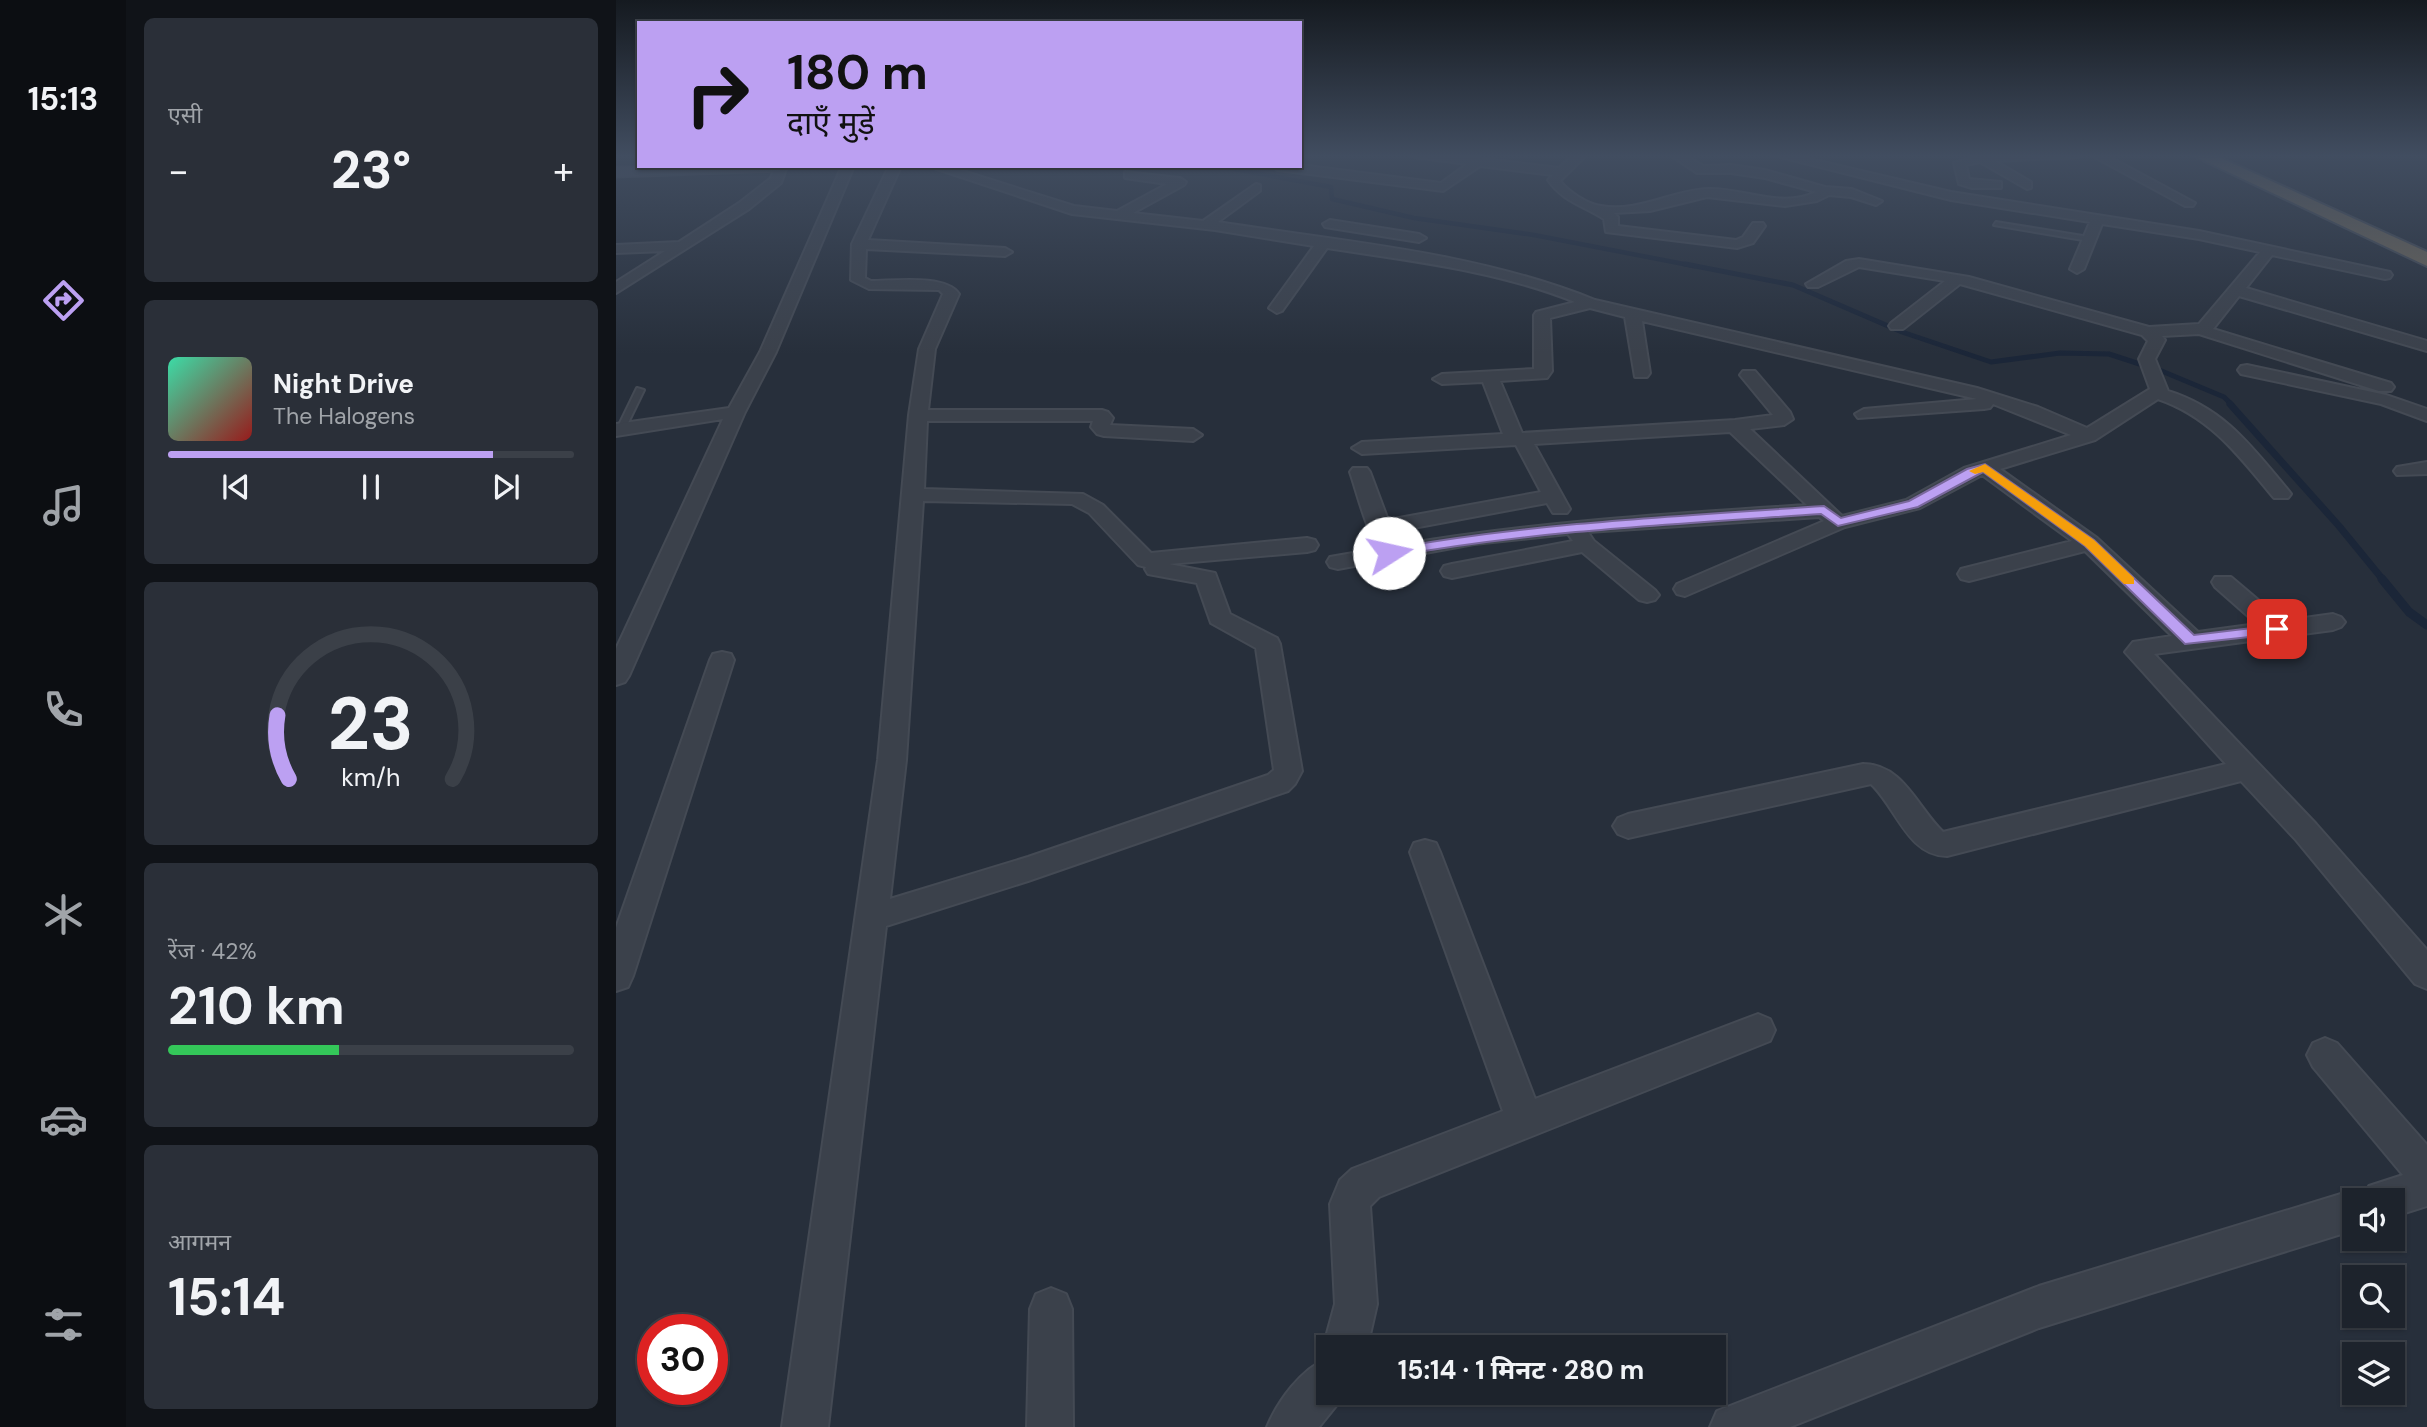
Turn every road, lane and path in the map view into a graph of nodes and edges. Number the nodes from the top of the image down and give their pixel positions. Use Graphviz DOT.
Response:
graph roads {
  1 [pos="2097,220"];
  2 [pos="721,221"];
  3 [pos="825,221"];
  4 [pos="870,221"];
  5 [pos="1162,221"];
  6 [pos="1212,221"];
  7 [pos="1613,221"];
  8 [pos="2101,221"];
  9 [pos="2342,221"];
  10 [pos="2365,221"];
  11 [pos="1173,222"];
  12 [pos="1330,224"];
  13 [pos="1996,224"];
  14 [pos="1206,225"];
  15 [pos="1758,226"];
  16 [pos="1433,229"];
  17 [pos="1419,239"];
  18 [pos="2089,239"];
  19 [pos="1322,243"];
  20 [pos="859,244"];
  21 [pos="681,246"];
  22 [pos="616,249"];
  23 [pos="2270,249"];
  24 [pos="2427,249"];
  25 [pos="1005,252"];
  26 [pos="1396,254"];
  27 [pos="2427,260"];
  28 [pos="2077,269"];
  29 [pos="2385,275"];
  30 [pos="1956,279"];
  31 [pos="1813,284"];
  32 [pos="616,289"];
  33 [pos="2236,290"];
  34 [pos="1590,303"];
  35 [pos="1277,307"];
  36 [pos="1633,314"];
  37 [pos="1897,326"];
  38 [pos="2204,329"];
  39 [pos="2148,332"];
  40 [pos="2427,346"];
  41 [pos="2248,370"];
  42 [pos="1641,373"];
  43 [pos="1749,375"];
  44 [pos="1490,377"];
  45 [pos="1441,379"];
  46 [pos="2385,387"];
  47 [pos="640,390"];
  48 [pos="2157,392"];
  49 [pos="2004,402"];
  50 [pos="736,412"];
  51 [pos="1864,414"];
  52 [pos="918,415"];
  53 [pos="2427,415"];
  54 [pos="1735,426"];
  55 [pos="618,430"];
  56 [pos="1193,435"];
  57 [pos="2088,436"];
  58 [pos="1519,440"];
  59 [pos="1362,448"];
  60 [pos="1985,468"];
  61 [pos="2427,468"];
  62 [pos="2404,471"];
  63 [pos="1360,472"];
  64 [pos="2281,494"];
  65 [pos="912,495"];
  66 [pos="1553,496"];
  67 [pos="1831,516"];
  68 [pos="1379,528"];
  69 [pos="1577,533"];
  70 [pos="2090,543"];
  71 [pos="1307,545"];
  72 [pos="1389,553"];
  73 [pos="1146,560"];
  74 [pos="1338,562"];
  75 [pos="1451,571"];
  76 [pos="1969,574"];
  77 [pos="2223,582"];
  78 [pos="1685,589"];
  79 [pos="1647,595"];
  80 [pos="2333,622"];
  81 [pos="2277,629"];
  82 [pos="2190,640"];
  83 [pos="722,660"];
  84 [pos="616,676"];
  85 [pos="2247,769"];
  86 [pos="1628,826"];
  87 [pos="1425,852"];
  88 [pos="873,917"];
  89 [pos="2427,974"];
  90 [pos="616,976"];
  91 [pos="1758,1030"];
  92 [pos="2325,1055"];
  93 [pos="1525,1121"];
  94 [pos="2427,1174"];
  95 [pos="2427,1187"];
  96 [pos="2405,1194"];
  97 [pos="2342,1213"];
  98 [pos="1051,1309"];
  99 [pos="1348,1335"];
  100 [pos="1316,1395"];
  101 [pos="805,1427"];
  102 [pos="1051,1427"];
  103 [pos="1290,1427"];
  104 [pos="1733,1427"];
  1 -- 18 [label="street"];
  2 -- 21 [label="street"];
  3 -- 50 [label="street"];
  4 -- 20 [label="street"];
  5 -- 11 [label="street"];
  6 -- 14 [label="street"];
  7 -- 15 [label="street"];
  8 -- 23 [label="street"];
  9 -- 27 [label="highway"];
  10 -- 24 [label="highway"];
  11 -- 14 [label="street"];
  12 -- 17 [label="street"];
  13 -- 18 [label="lane"];
  14 -- 19 [label="street"];
  16 -- 17 [label="street"];
  17 -- 26 [label="street"];
  18 -- 28 [label="street"];
  19 -- 26 [label="street"];
  19 -- 35 [label="street"];
  20 -- 25 [label="street"];
  20 -- 52 [label="street"];
  21 -- 22 [label="street"];
  21 -- 32 [label="street"];
  23 -- 29 [label="street"];
  23 -- 33 [label="street"];
  26 -- 34 [label="street"];
  30 -- 31 [label="street"];
  30 -- 37 [label="street"];
  30 -- 39 [label="street"];
  33 -- 38 [label="street"];
  33 -- 40 [label="street"];
  34 -- 36 [label="street"];
  34 -- 44 [label="street"];
  36 -- 42 [label="street"];
  36 -- 49 [label="street"];
  38 -- 39 [label="street"];
  38 -- 46 [label="street"];
  39 -- 48 [label="street"];
  41 -- 53 [label="street"];
  43 -- 54 [label="street"];
  44 -- 45 [label="street"];
  44 -- 58 [label="street"];
  47 -- 55 [label="lane"];
  48 -- 57 [label="street"];
  48 -- 64 [label="street"];
  49 -- 51 [label="street"];
  49 -- 57 [label="street"];
  50 -- 55 [label="street"];
  50 -- 84 [label="street"];
  52 -- 56 [label="street"];
  52 -- 65 [label="street"];
  54 -- 58 [label="street"];
  54 -- 67 [label="street"];
  57 -- 60 [label="street"];
  58 -- 59 [label="street"];
  58 -- 66 [label="street"];
  60 -- 67 [label="street"];
  60 -- 70 [label="street"];
  61 -- 62 [label="street"];
  63 -- 68 [label="street"];
  65 -- 73 [label="street"];
  65 -- 88 [label="street"];
  66 -- 68 [label="street"];
  66 -- 69 [label="street"];
  67 -- 69 [label="street"];
  67 -- 78 [label="street"];
  68 -- 72 [label="street"];
  69 -- 72 [label="street"];
  69 -- 75 [label="street"];
  69 -- 79 [label="street"];
  70 -- 76 [label="street"];
  70 -- 82 [label="street"];
  71 -- 73 [label="street"];
  72 -- 74 [label="street"];
  73 -- 88 [label="street"];
  77 -- 81 [label="street"];
  80 -- 81 [label="street"];
  81 -- 82 [label="street"];
  82 -- 85 [label="street"];
  83 -- 90 [label="street"];
  85 -- 86 [label="street"];
  85 -- 89 [label="street"];
  87 -- 93 [label="street"];
  88 -- 101 [label="street"];
  91 -- 93 [label="street"];
  92 -- 94 [label="street"];
  93 -- 99 [label="street"];
  95 -- 96 [label="street"];
  97 -- 104 [label="street"];
  98 -- 102 [label="street"];
  100 -- 103 [label="street"];
}
